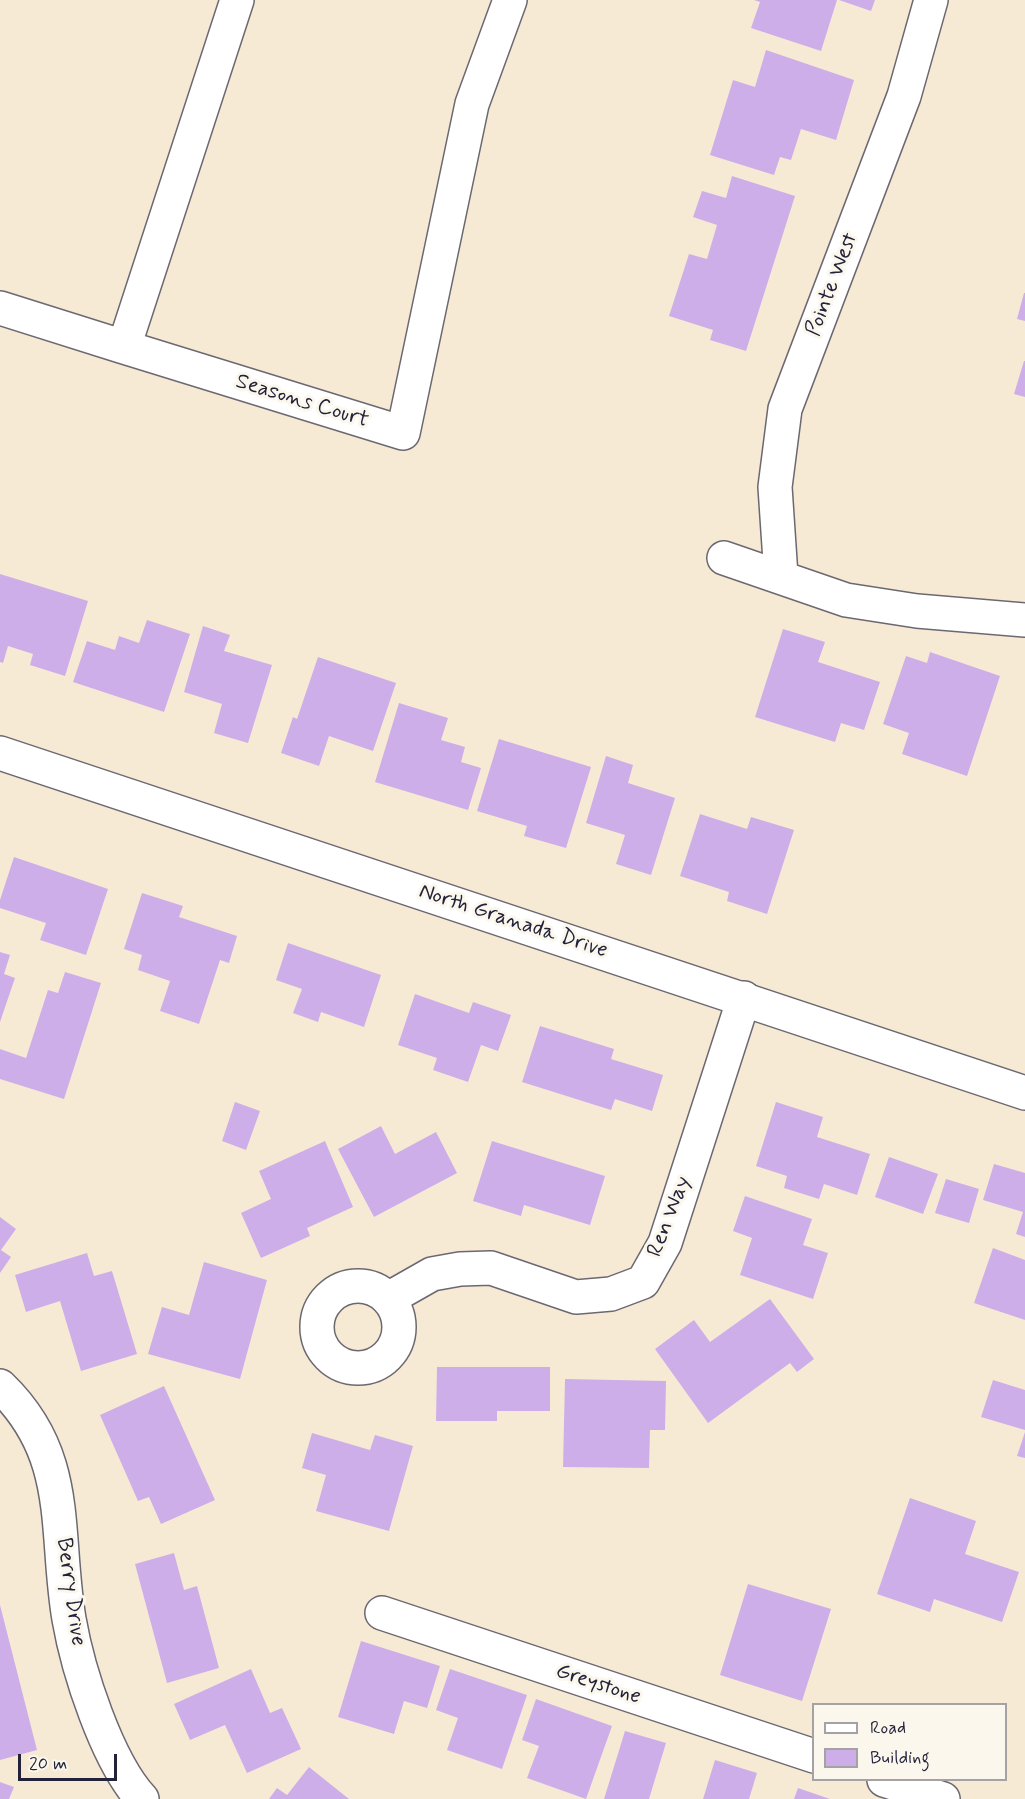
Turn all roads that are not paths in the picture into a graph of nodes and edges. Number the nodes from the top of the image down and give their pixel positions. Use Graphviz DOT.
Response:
graph roads {
  1 [pos="237,0"];
  2 [pos="510,0"];
  3 [pos="931,0"];
  4 [pos="0,309"];
  5 [pos="124,347"];
  6 [pos="724,558"];
  7 [pos="781,576"];
  8 [pos="1025,620"];
  9 [pos="0,753"];
  10 [pos="744,998"];
  11 [pos="1025,1093"];
  12 [pos="388,1299"];
  13 [pos="0,1386"];
  14 [pos="382,1613"];
  15 [pos="812,1756"];
  16 [pos="890,1781"];
  17 [pos="130,1795"];
  18 [pos="944,1799"];
  1 -- 5 [label="street"];
  2 -- 5 [label="street, Seasons Court"];
  3 -- 7 [label="street, Pointe West"];
  4 -- 5 [label="street"];
  6 -- 7 [label="street"];
  7 -- 8 [label="street"];
  9 -- 10 [label="street, North Granada Drive"];
  10 -- 11 [label="street, North Granada Drive"];
  10 -- 12 [label="street, Ren Way"];
  13 -- 17 [label="street, Berry Drive"];
  14 -- 15 [label="street, Greystone"];
  16 -- 18 [label="street"];
}
